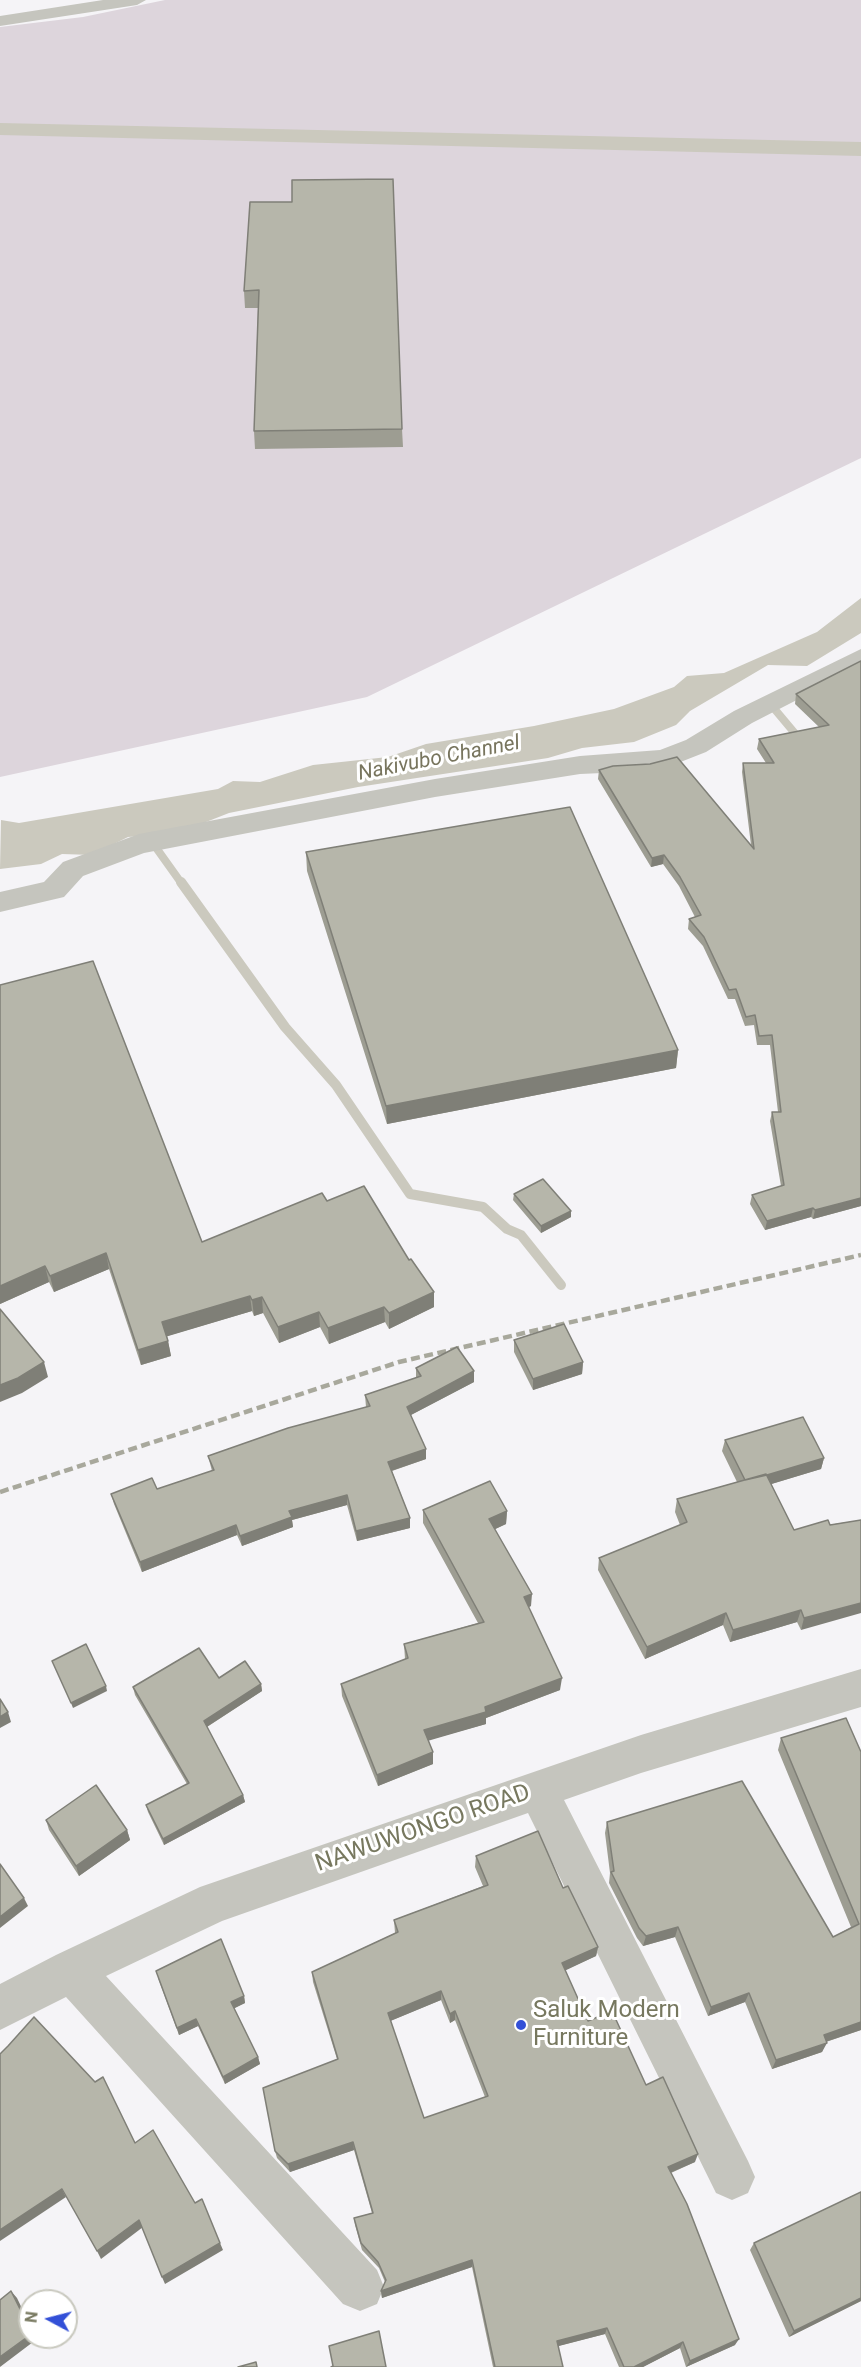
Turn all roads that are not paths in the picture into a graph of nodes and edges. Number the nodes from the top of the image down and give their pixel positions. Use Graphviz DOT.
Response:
graph roads {
  1 [pos="138,0"];
  2 [pos="0,21"];
  3 [pos="861,657"];
  4 [pos="0,902"];
  5 [pos="861,1688"];
  6 [pos="537,1789"];
  7 [pos="71,1970"];
  8 [pos="0,2008"];
  9 [pos="732,2177"];
  10 [pos="360,2287"];
  1 -- 2 [label="street"];
  3 -- 4 [label="street"];
  5 -- 6 [label="street, NAWUWONGO ROAD"];
  6 -- 7 [label="street, NAWUWONGO ROAD"];
  6 -- 9 [label="street"];
  7 -- 8 [label="street, NAWUWONGO ROAD"];
  7 -- 10 [label="street"];
}
